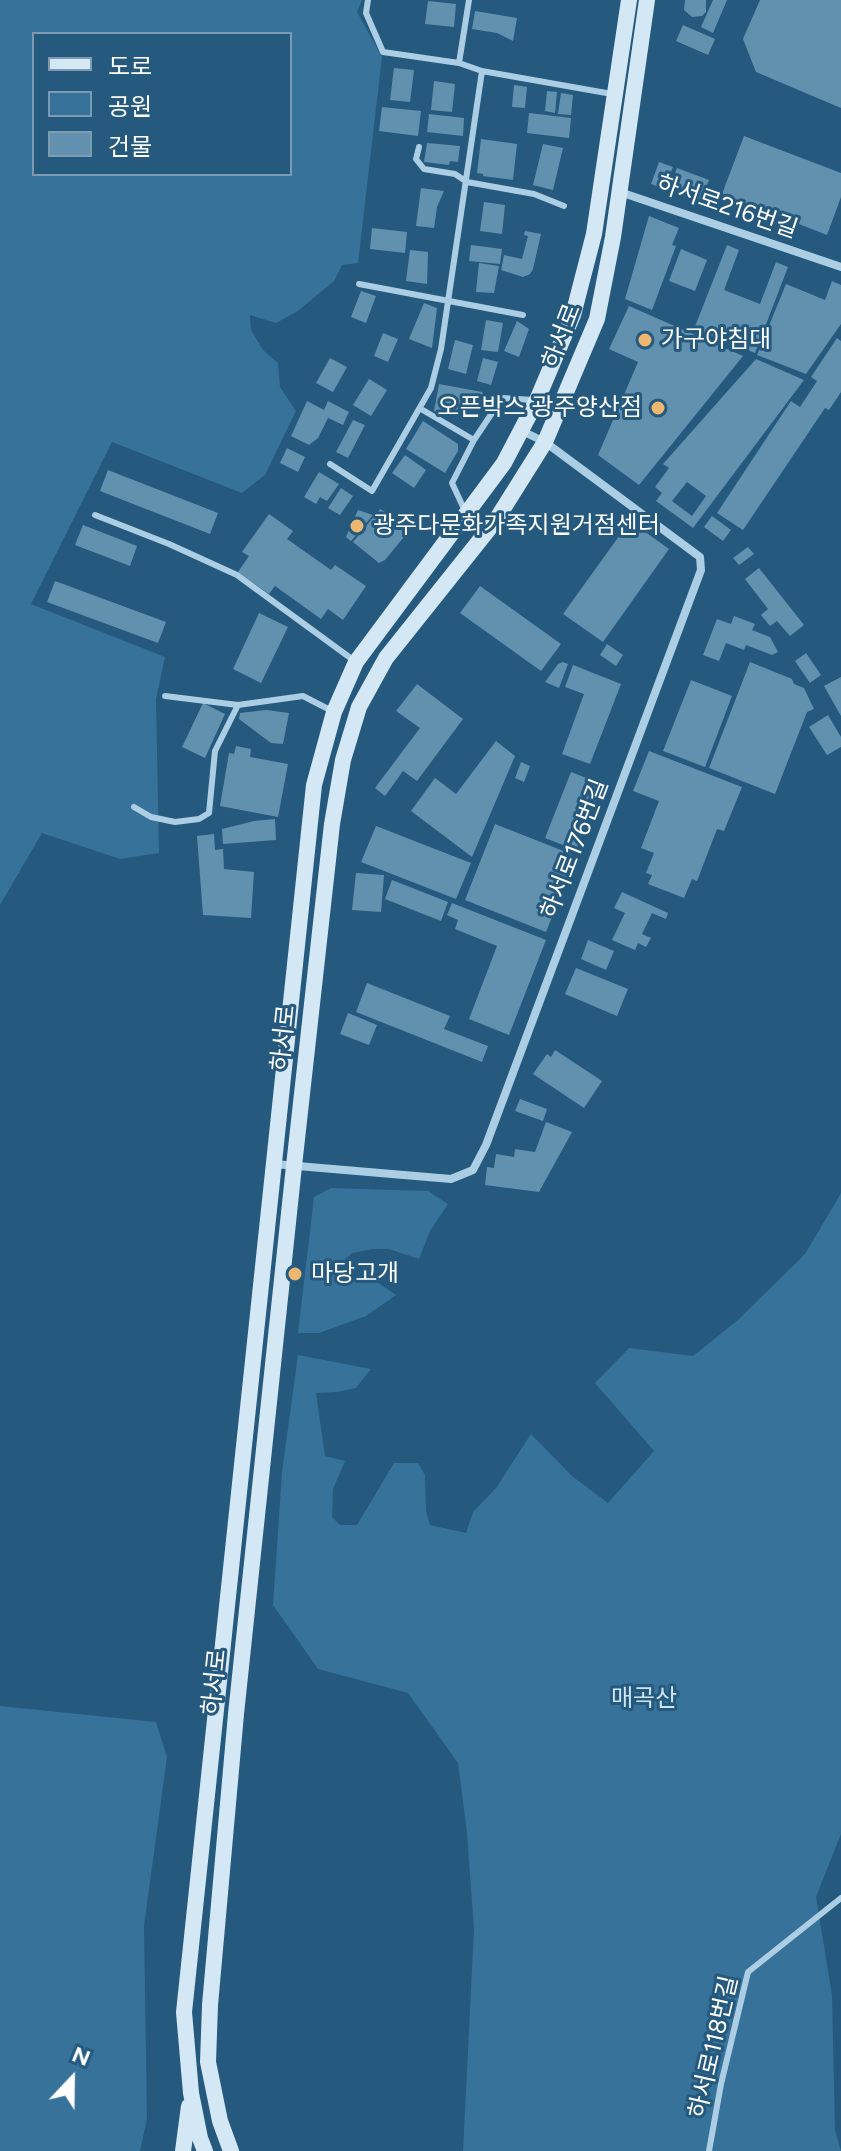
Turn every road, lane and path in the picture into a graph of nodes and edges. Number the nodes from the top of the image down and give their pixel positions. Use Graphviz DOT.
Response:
graph roads {
  1 [pos="368,0"];
  2 [pos="469,0"];
  3 [pos="629,0"];
  4 [pos="647,0"];
  5 [pos="459,63"];
  6 [pos="482,71"];
  7 [pos="615,94"];
  8 [pos="419,147"];
  9 [pos="467,182"];
  10 [pos="600,189"];
  11 [pos="619,192"];
  12 [pos="564,206"];
  13 [pos="841,267"];
  14 [pos="359,284"];
  15 [pos="448,299"];
  16 [pos="523,315"];
  17 [pos="537,400"];
  18 [pos="421,409"];
  19 [pos="522,431"];
  20 [pos="474,440"];
  21 [pos="545,442"];
  22 [pos="330,464"];
  23 [pos="95,515"];
  24 [pos="467,515"];
  25 [pos="356,662"];
  26 [pos="165,696"];
  27 [pos="238,705"];
  28 [pos="334,712"];
  29 [pos="134,807"];
  30 [pos="274,1164"];
  31 [pos="294,1166"];
  32 [pos="841,1898"];
  33 [pos="191,2093"];
  34 [pos="183,2151"];
  35 [pos="205,2151"];
  36 [pos="231,2151"];
  37 [pos="709,2151"];
  1 -- 5 [label="lane"];
  2 -- 5 [label="lane"];
  3 -- 7 [label="main road, 하서로"];
  4 -- 11 [label="main road, 하서로"];
  5 -- 6 [label="lane"];
  6 -- 7 [label="lane"];
  6 -- 9 [label="lane"];
  7 -- 10 [label="main road, 하서로"];
  8 -- 9 [label="lane"];
  9 -- 12 [label="lane"];
  9 -- 15 [label="lane"];
  10 -- 11 [label="street, 하서로216번길"];
  10 -- 17 [label="main road, 하서로"];
  11 -- 13 [label="street, 하서로216번길"];
  11 -- 21 [label="main road, 하서로"];
  14 -- 15 [label="lane"];
  15 -- 16 [label="lane"];
  15 -- 18 [label="lane"];
  17 -- 19 [label="main road, 하서로"];
  17 -- 20 [label="lane"];
  18 -- 20 [label="lane"];
  18 -- 22 [label="lane"];
  19 -- 21 [label="street, 하서로176번길"];
  19 -- 24 [label="main road, 하서로"];
  20 -- 24 [label="lane"];
  21 -- 31 [label="main road, 하서로"];
  21 -- 31 [label="street, 하서로176번길"];
  23 -- 25 [label="lane"];
  24 -- 25 [label="main road, 하서로"];
  25 -- 28 [label="main road, 하서로"];
  26 -- 27 [label="lane"];
  27 -- 28 [label="lane"];
  27 -- 29 [label="lane"];
  28 -- 30 [label="main road, 하서로"];
  30 -- 31 [label="street, 하서로176번길"];
  30 -- 33 [label="main road, 하서로"];
  31 -- 36 [label="main road, 하서로"];
  32 -- 37 [label="lane, 하서로118번길"];
  33 -- 34 [label="main road"];
  33 -- 35 [label="main road, 하서로"];
}
